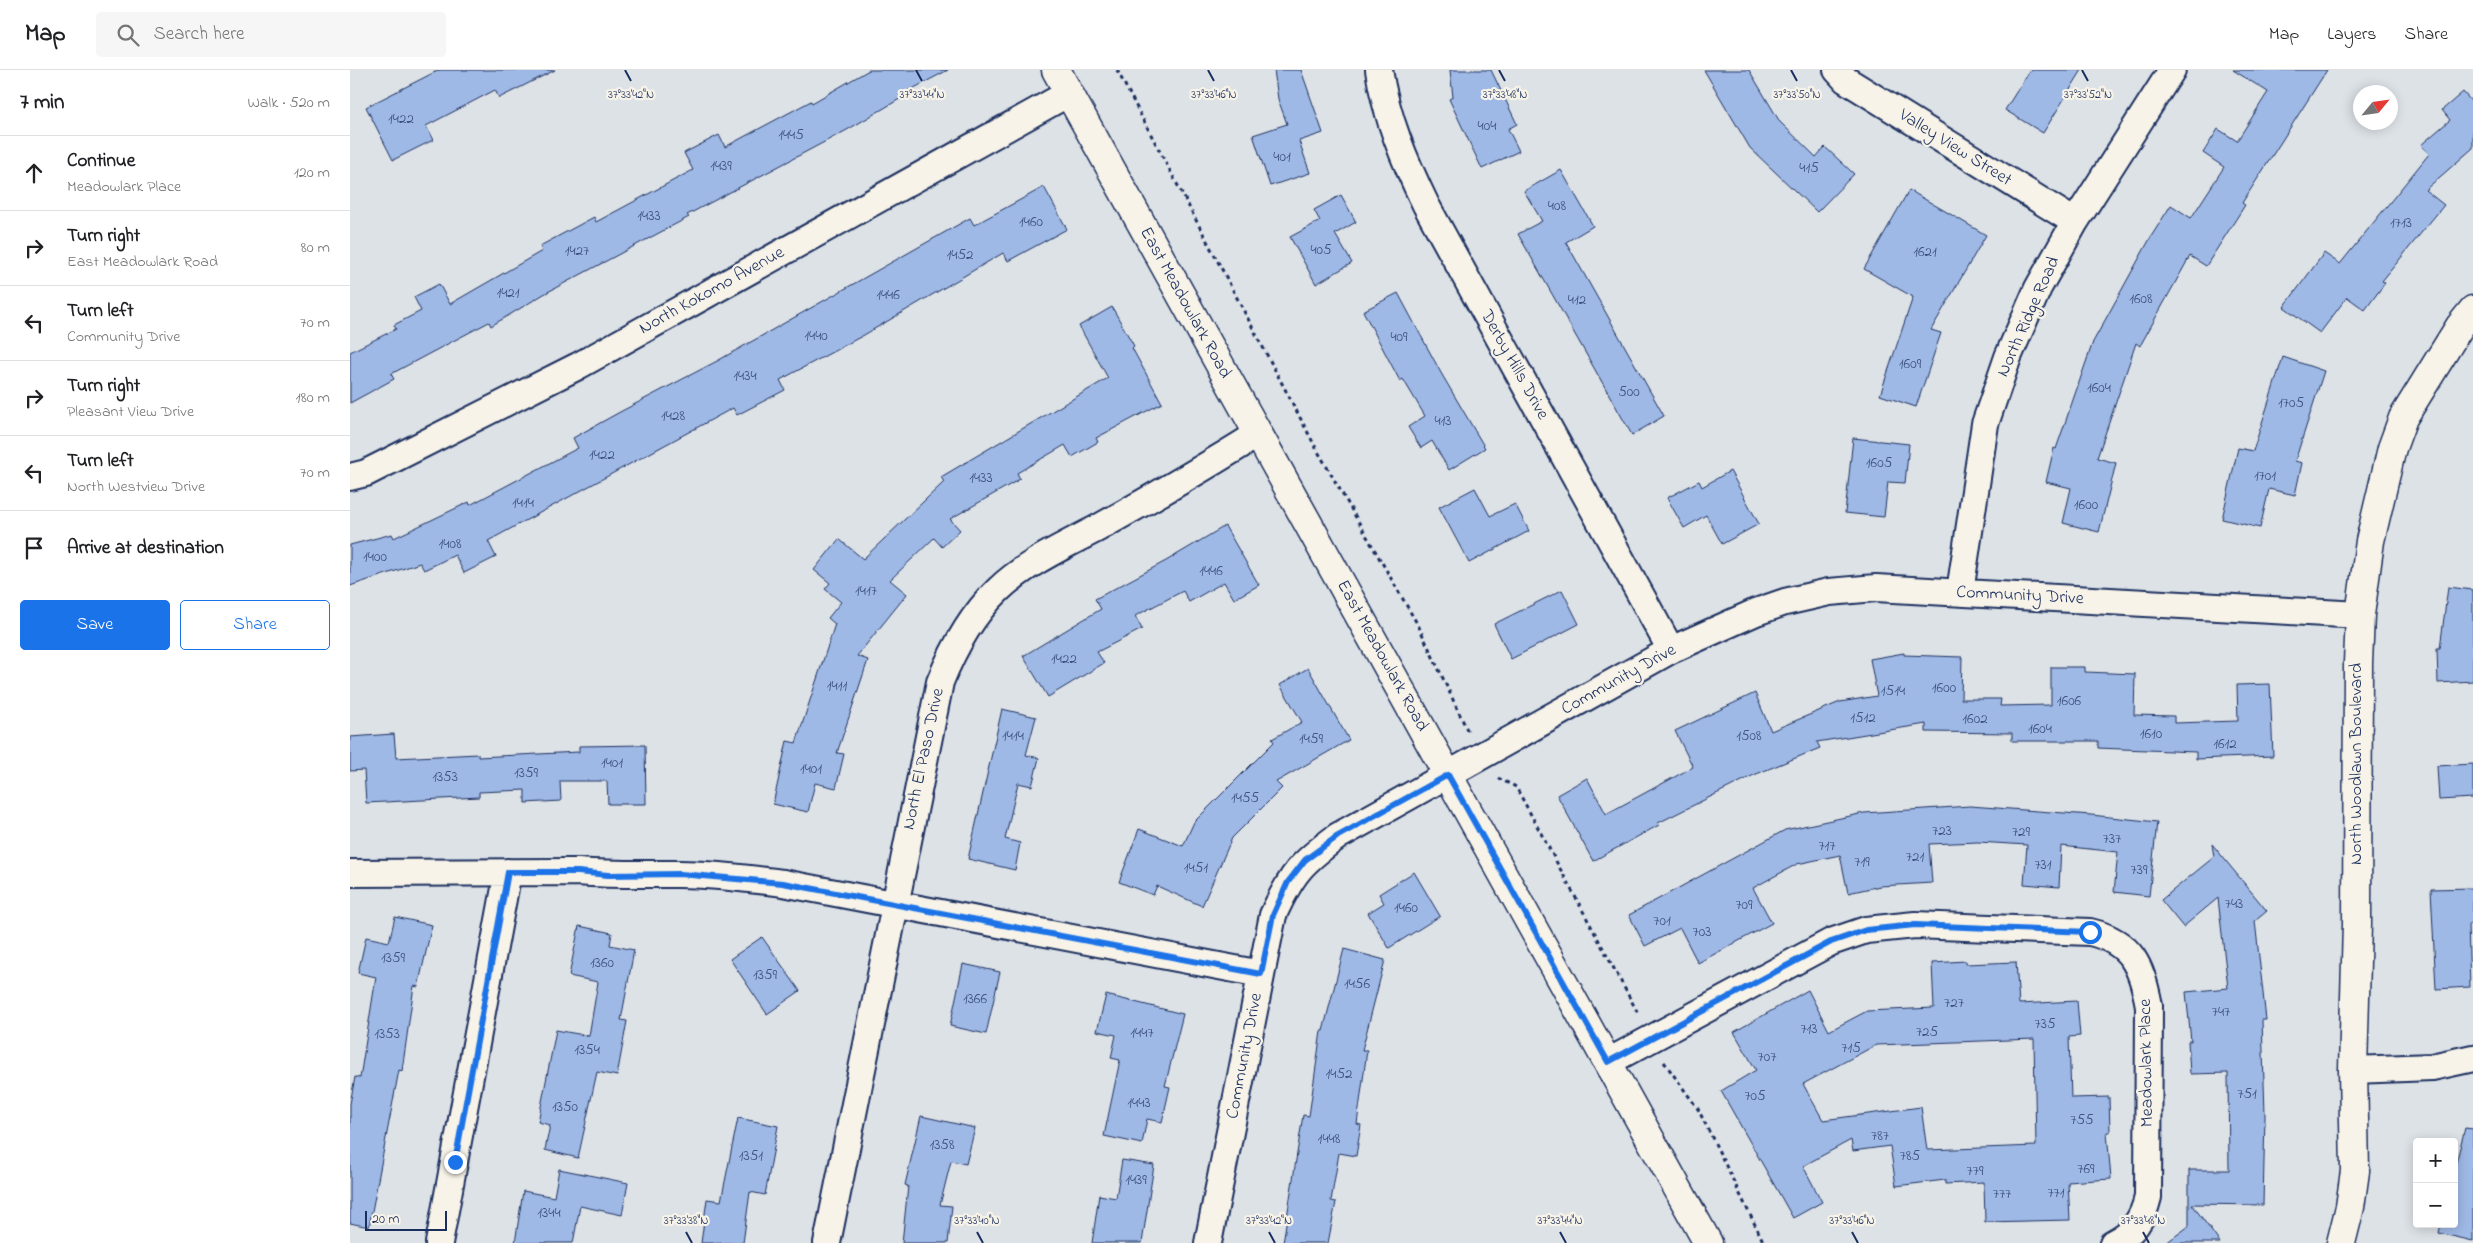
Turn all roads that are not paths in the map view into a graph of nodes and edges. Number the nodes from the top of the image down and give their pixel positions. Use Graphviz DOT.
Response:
graph roads {
  1 [pos="1379,70"];
  2 [pos="1837,70"];
  3 [pos="2172,70"];
  4 [pos="1062,82"];
  5 [pos="2075,222"];
  6 [pos="2473,310"];
  7 [pos="1258,434"];
  8 [pos="350,478"];
  9 [pos="1960,592"];
  10 [pos="2360,615"];
  11 [pos="1671,650"];
  12 [pos="1448,775"];
  13 [pos="508,872"];
  14 [pos="350,873"];
  15 [pos="894,905"];
  16 [pos="1261,974"];
  17 [pos="2473,1058"];
  18 [pos="1608,1062"];
  19 [pos="2353,1070"];
  20 [pos="439,1243"];
  21 [pos="827,1243"];
  22 [pos="1208,1243"];
  23 [pos="1708,1243"];
  24 [pos="2113,1243"];
  25 [pos="2341,1243"];
  1 -- 11 [label="street, Derby Hills Drive"];
  2 -- 5 [label="street, Valley View Street"];
  3 -- 5 [label="street, North Ridge Road"];
  4 -- 7 [label="main road, East Meadowlark Road"];
  4 -- 8 [label="street, North Kokomo Avenue"];
  5 -- 9 [label="street, North Ridge Road"];
  6 -- 10 [label="main road, North Woodlawn Boulevard"];
  7 -- 12 [label="main road, East Meadowlark Road"];
  7 -- 15 [label="street, North El Paso Drive"];
  9 -- 10 [label="street, Community Drive"];
  9 -- 11 [label="street, Community Drive"];
  10 -- 19 [label="main road, North Woodlawn Boulevard"];
  11 -- 12 [label="street, Community Drive"];
  12 -- 16 [label="street, Community Drive"];
  12 -- 18 [label="main road, East Meadowlark Road"];
  13 -- 14 [label="street"];
  13 -- 15 [label="street"];
  13 -- 20 [label="street"];
  15 -- 16 [label="street"];
  15 -- 21 [label="street, North El Paso Drive"];
  16 -- 22 [label="street, Community Drive"];
  17 -- 19 [label="street"];
  18 -- 23 [label="main road, East Meadowlark Road"];
  18 -- 24 [label="street, Meadowlark Place"];
  19 -- 25 [label="main road, North Woodlawn Boulevard"];
}
